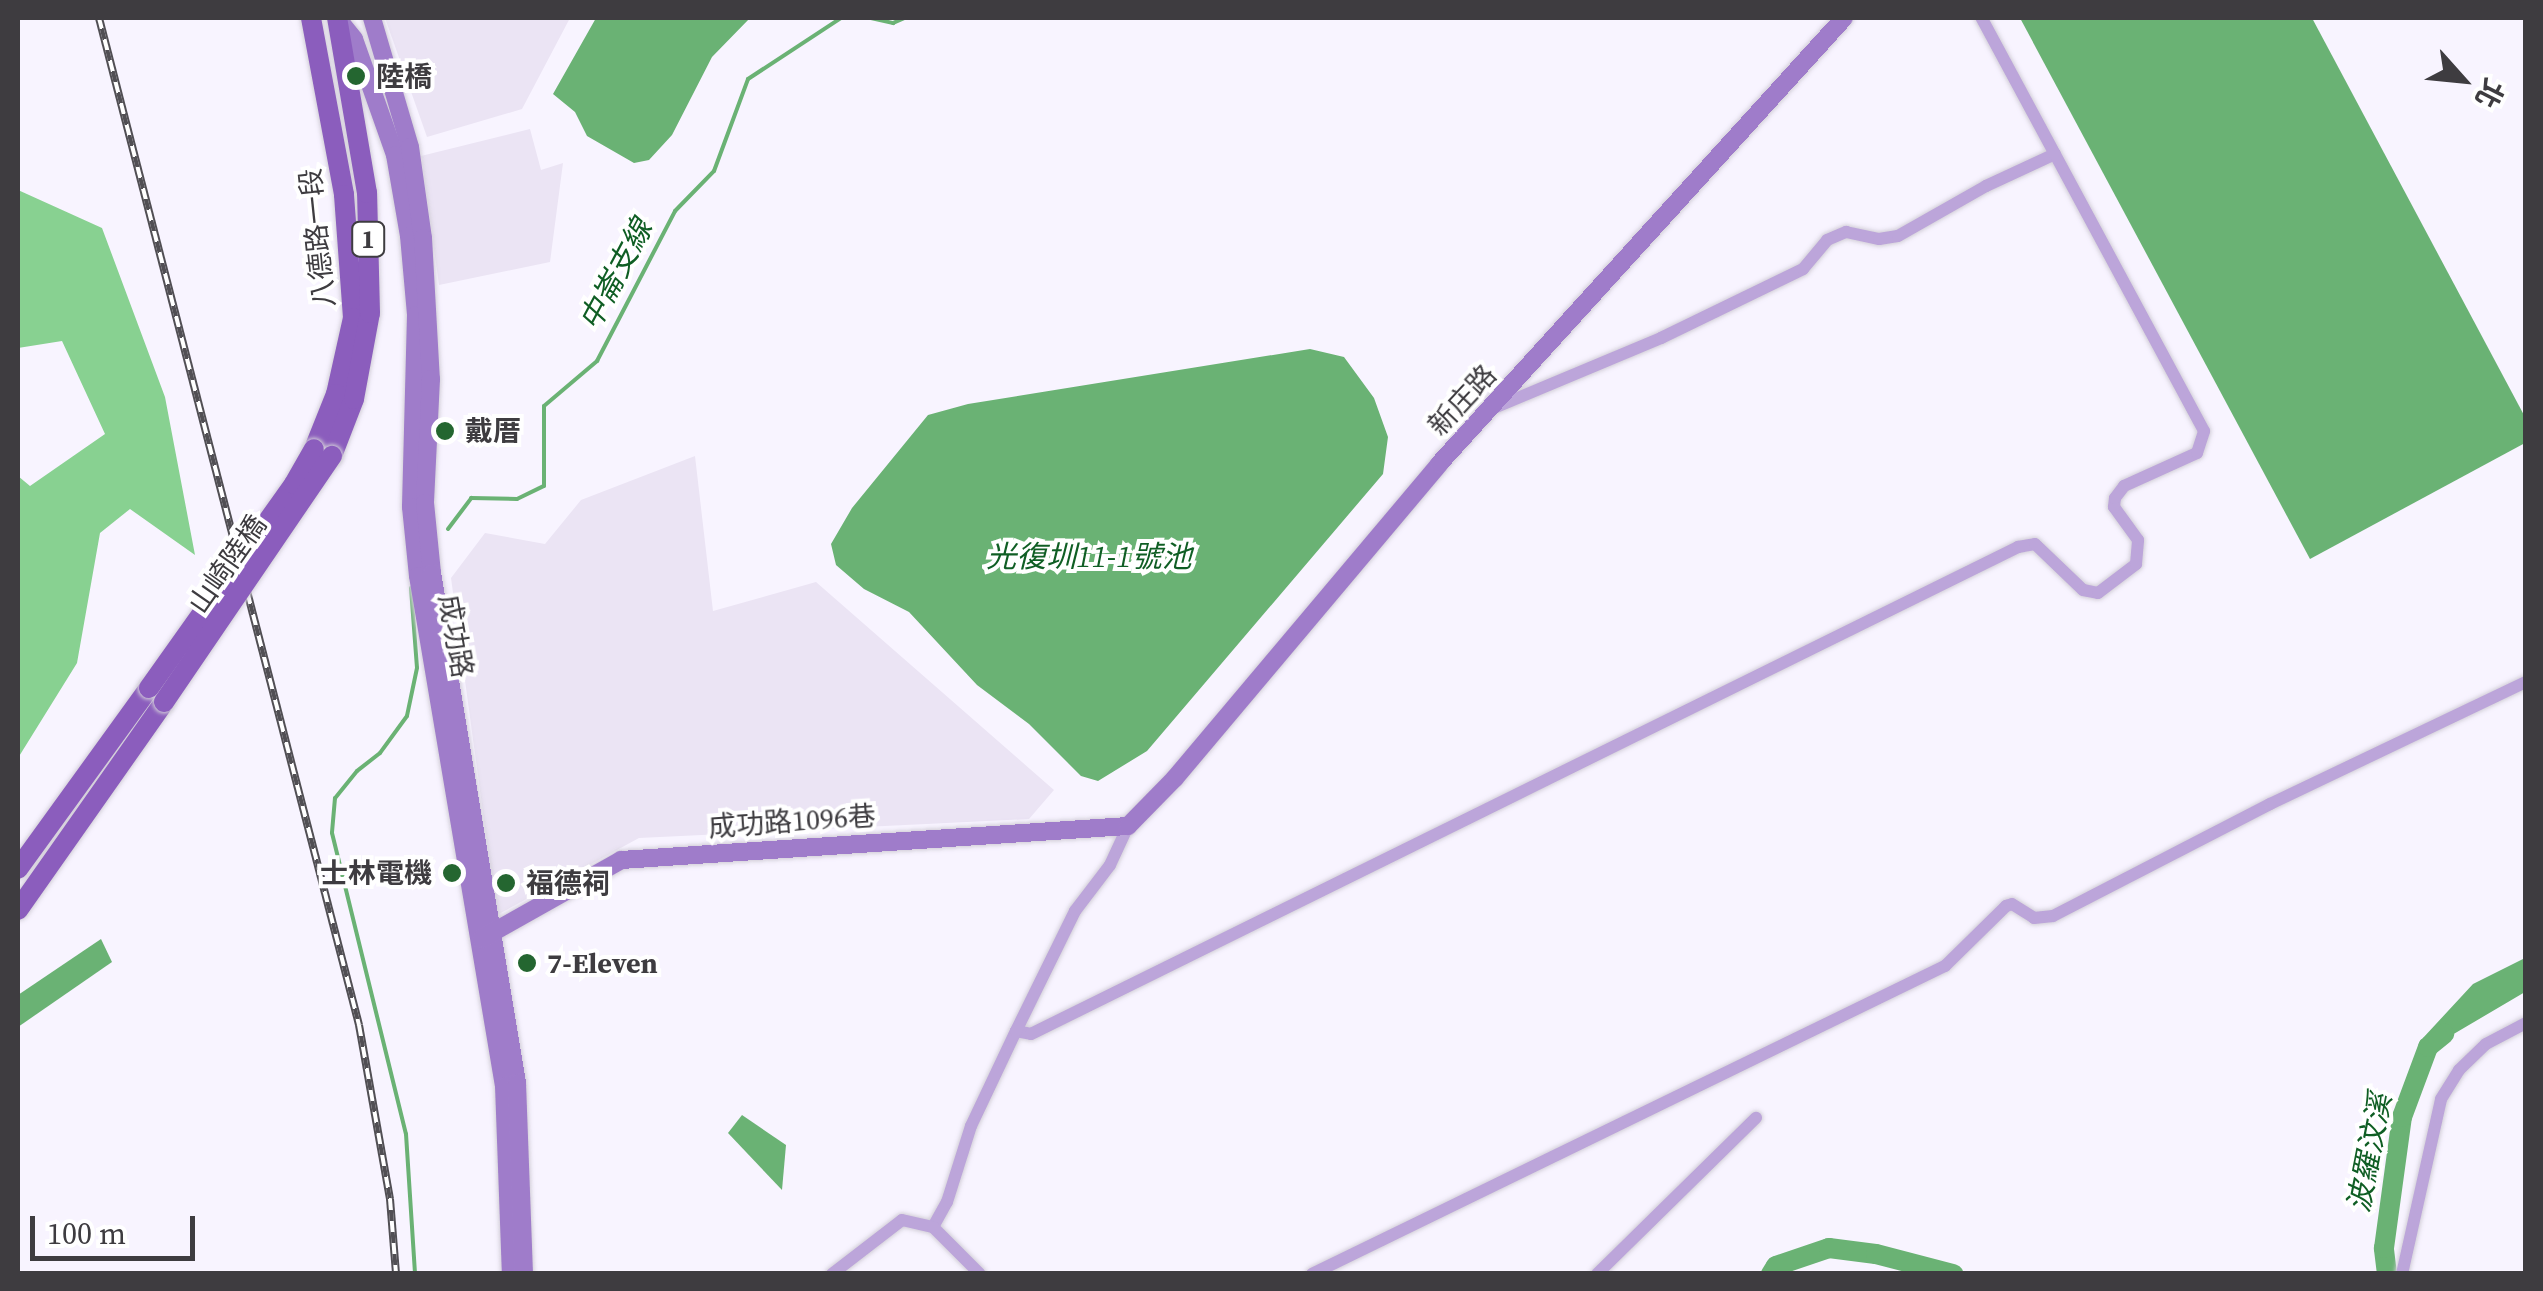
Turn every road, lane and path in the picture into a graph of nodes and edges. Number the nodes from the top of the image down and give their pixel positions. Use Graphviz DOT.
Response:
graph roads {
  1 [pos="311,18"];
  2 [pos="337,18"];
  3 [pos="372,18"];
  4 [pos="1844,18"];
  5 [pos="1982,18"];
  6 [pos="2055,154"];
  7 [pos="1491,409"];
  8 [pos="323,452"];
  9 [pos="2526,682"];
  10 [pos="156,695"];
  11 [pos="1128,826"];
  12 [pos="18,869"];
  13 [pos="18,910"];
  14 [pos="487,937"];
  15 [pos="2526,1023"];
  16 [pos="1016,1031"];
  17 [pos="1756,1118"];
  18 [pos="933,1227"];
  19 [pos="511,1274"];
  20 [pos="524,1274"];
  21 [pos="832,1274"];
  22 [pos="980,1274"];
  23 [pos="1312,1274"];
  24 [pos="1597,1274"];
  25 [pos="2402,1274"];
  1 -- 8 [label="main road, 八德路一段 / 1"];
  2 -- 8 [label="main road, 八德路一段 / 1"];
  2 -- 14 [label="street, 成功路"];
  3 -- 14 [label="street, 成功路"];
  4 -- 7 [label="street, 新庄路"];
  5 -- 6 [label="street"];
  6 -- 7 [label="street"];
  6 -- 16 [label="street"];
  7 -- 11 [label="street, 新庄路"];
  8 -- 10 [label="main road, 山崎陸橋 / 1, bridge"];
  9 -- 23 [label="street"];
  10 -- 12 [label="main road, 1"];
  10 -- 13 [label="main road, 1"];
  11 -- 14 [label="street, 成功路1096巷"];
  11 -- 16 [label="street"];
  14 -- 19 [label="street, 成功路"];
  14 -- 20 [label="street, 成功路"];
  15 -- 25 [label="street"];
  16 -- 18 [label="street"];
  17 -- 24 [label="street"];
  18 -- 21 [label="street"];
  18 -- 22 [label="street"];
}
